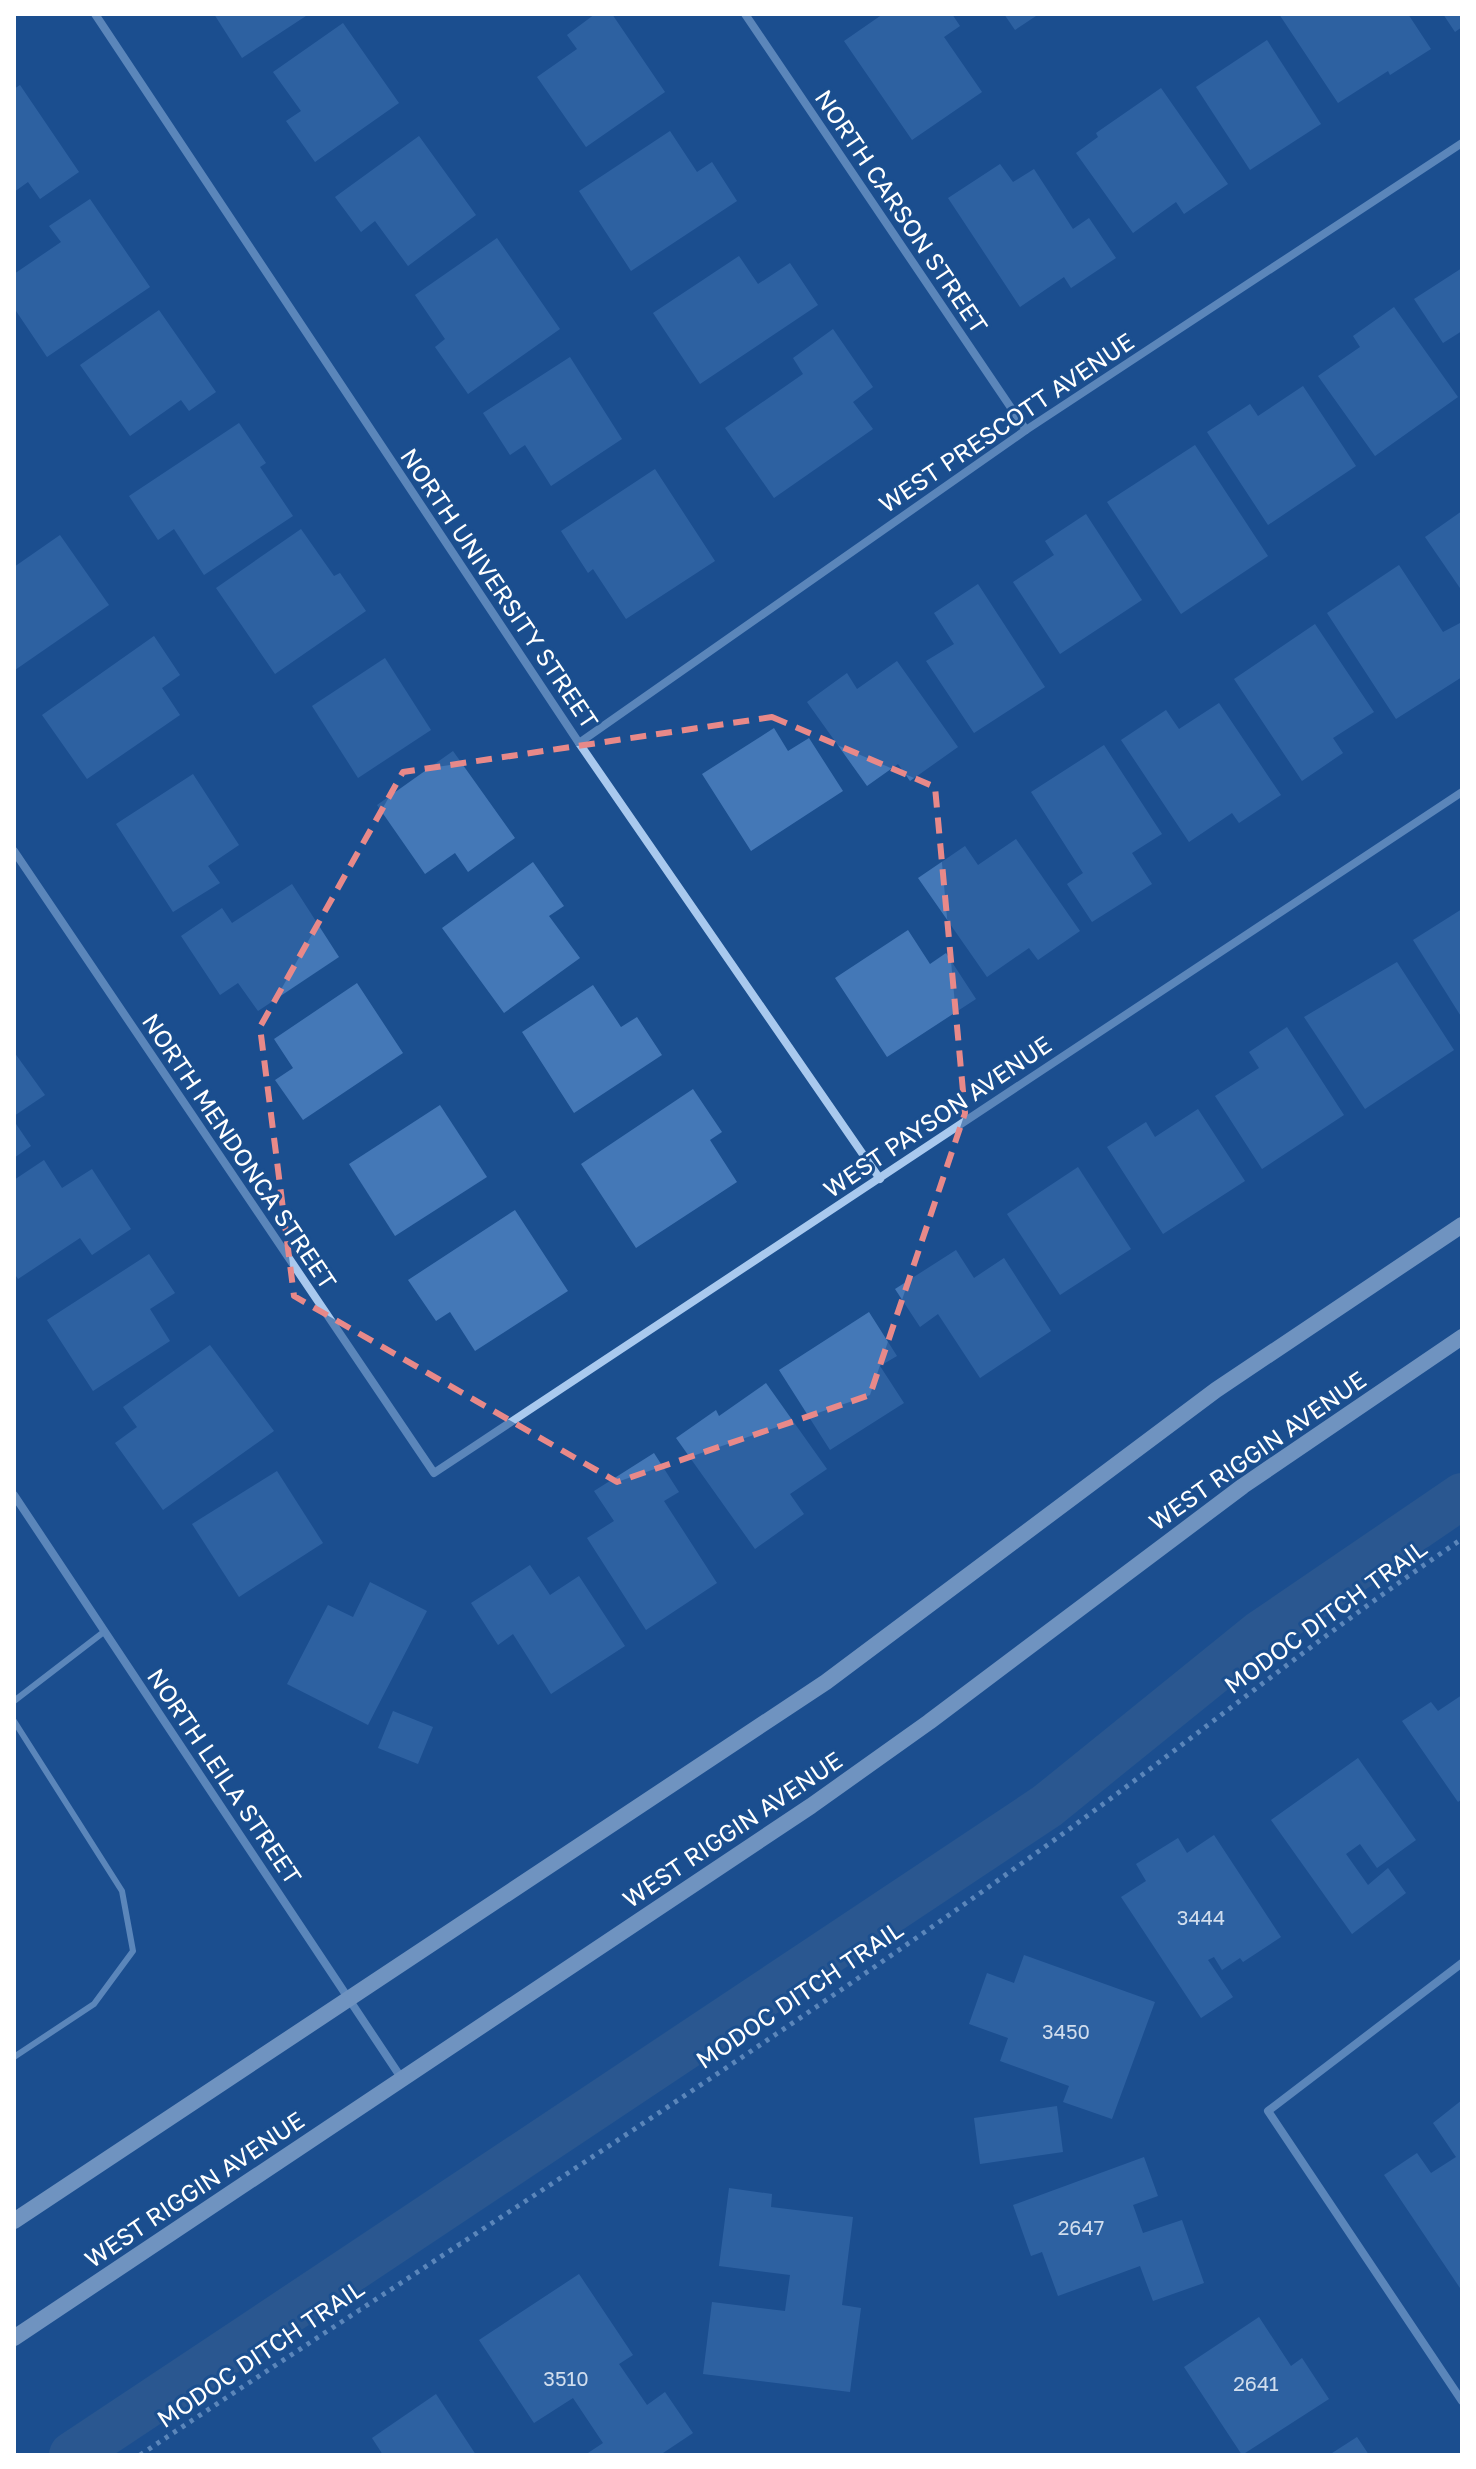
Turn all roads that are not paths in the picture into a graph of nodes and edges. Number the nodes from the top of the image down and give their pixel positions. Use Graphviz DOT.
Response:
graph roads {
  1 [pos="95,14"];
  2 [pos="745,14"];
  3 [pos="1462,143"];
  4 [pos="1026,430"];
  5 [pos="579,743"];
  6 [pos="1462,792"];
  7 [pos="14,851"];
  8 [pos="880,1179"];
  9 [pos="1462,1225"];
  10 [pos="1462,1337"];
  11 [pos="434,1473"];
  12 [pos="14,1495"];
  13 [pos="105,1631"];
  14 [pos="14,1701"];
  15 [pos="14,1721"];
  16 [pos="1462,1963"];
  17 [pos="350,2001"];
  18 [pos="14,2057"];
  19 [pos="402,2079"];
  20 [pos="14,2221"];
  21 [pos="14,2338"];
  22 [pos="1462,2401"];
  1 -- 5 [label="street, NORTH UNIVERSITY STREET"];
  2 -- 4 [label="street, NORTH CARSON STREET"];
  3 -- 4 [label="street, WEST PRESCOTT AVENUE"];
  4 -- 5 [label="street, WEST PRESCOTT AVENUE"];
  5 -- 8 [label="street, NORTH UNIVERSITY STREET"];
  6 -- 8 [label="street, WEST PAYSON AVENUE"];
  7 -- 11 [label="street, NORTH MENDONCA STREET"];
  8 -- 11 [label="street, WEST PAYSON AVENUE"];
  9 -- 17 [label="main road"];
  10 -- 19 [label="main road, WEST RIGGIN AVENUE"];
  12 -- 13 [label="street, NORTH LEILA STREET"];
  13 -- 14 [label="lane"];
  13 -- 17 [label="street, NORTH LEILA STREET"];
  15 -- 18 [label="lane"];
  16 -- 22 [label="street"];
  17 -- 19 [label="street, NORTH LEILA STREET"];
  17 -- 20 [label="main road"];
  19 -- 21 [label="main road, WEST RIGGIN AVENUE"];
}
